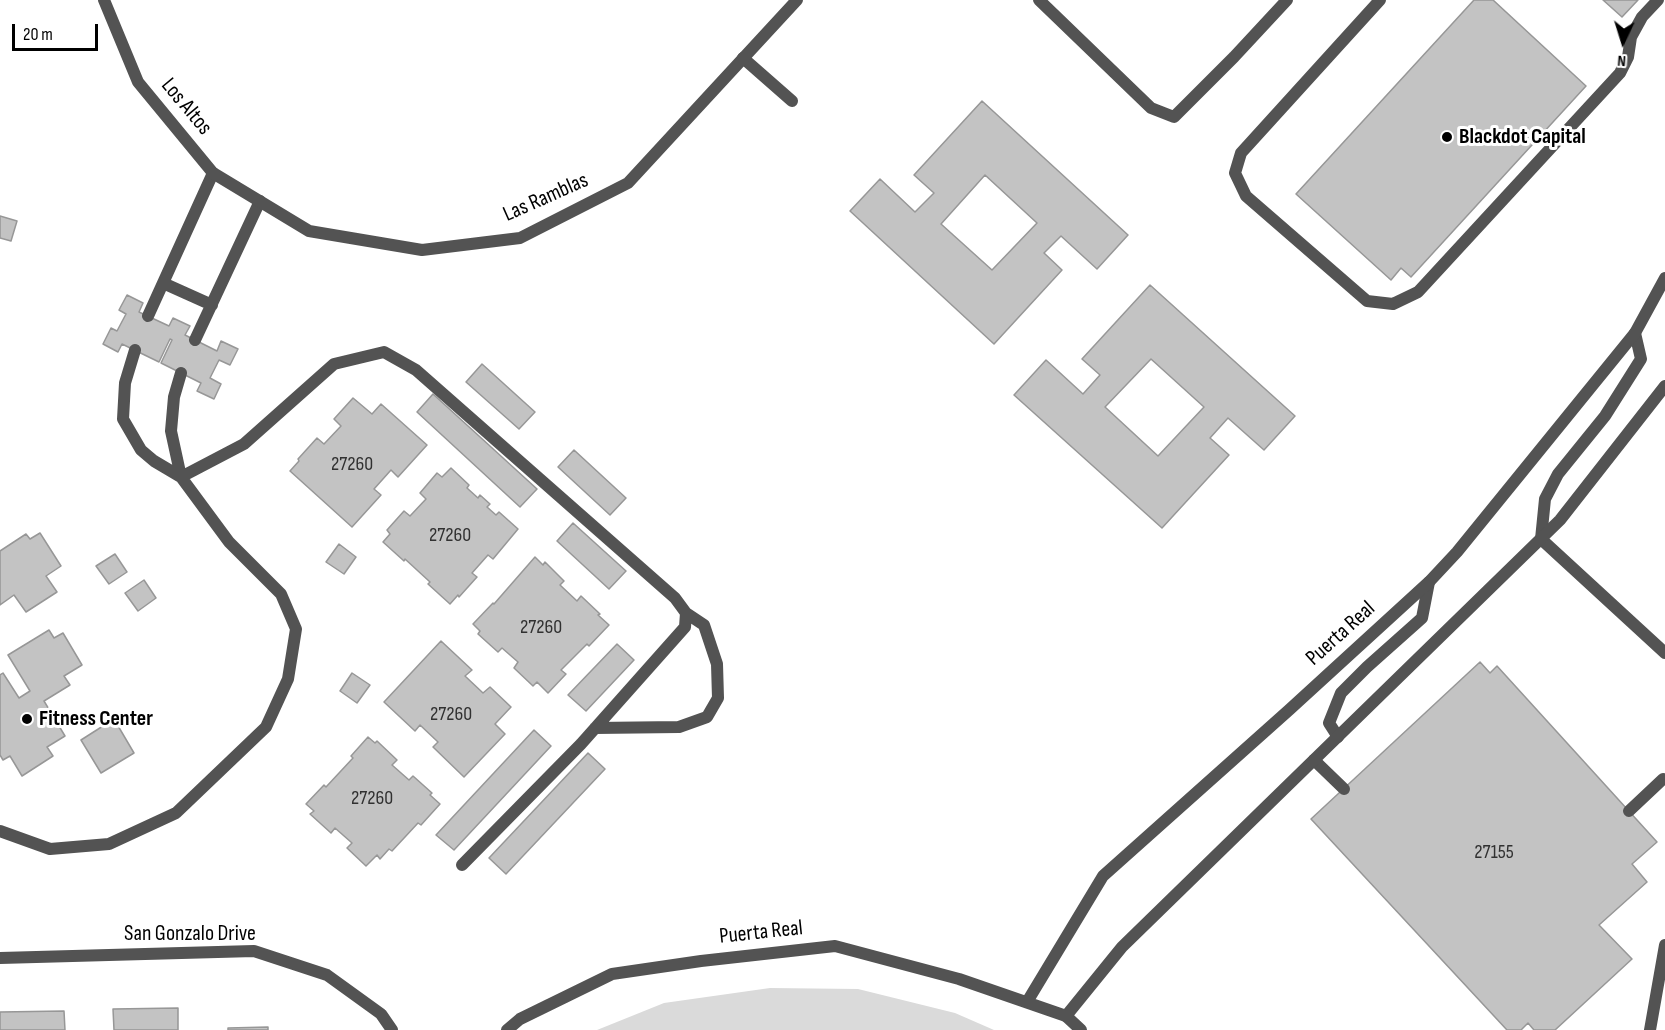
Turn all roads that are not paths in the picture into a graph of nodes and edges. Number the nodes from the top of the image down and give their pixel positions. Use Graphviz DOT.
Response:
graph roads {
  1 [pos="104,0"];
  2 [pos="797,0"];
  3 [pos="1039,0"];
  4 [pos="1287,0"];
  5 [pos="1380,0"];
  6 [pos="1658,0"];
  7 [pos="743,58"];
  8 [pos="792,101"];
  9 [pos="213,172"];
  10 [pos="260,201"];
  11 [pos="1665,278"];
  12 [pos="163,283"];
  13 [pos="212,305"];
  14 [pos="148,316"];
  15 [pos="1635,333"];
  16 [pos="195,340"];
  17 [pos="135,350"];
  18 [pos="181,373"];
  19 [pos="1665,386"];
  20 [pos="181,477"];
  21 [pos="1541,539"];
  22 [pos="1429,582"];
  23 [pos="686,614"];
  24 [pos="1665,653"];
  25 [pos="595,728"];
  26 [pos="1338,737"];
  27 [pos="1314,760"];
  28 [pos="1663,779"];
  29 [pos="1344,789"];
  30 [pos="1629,811"];
  31 [pos="0,831"];
  32 [pos="462,865"];
  33 [pos="1665,945"];
  34 [pos="0,958"];
  35 [pos="1026,1002"];
  36 [pos="1066,1016"];
  37 [pos="392,1030"];
  38 [pos="507,1030"];
  39 [pos="1081,1030"];
  40 [pos="1650,1030"];
  1 -- 9 [label="street, Los Altos"];
  2 -- 7 [label="street, Las Ramblas"];
  3 -- 4 [label="street"];
  5 -- 6 [label="street"];
  7 -- 8 [label="street"];
  7 -- 10 [label="street, Las Ramblas"];
  9 -- 10 [label="street, Las Ramblas"];
  9 -- 12 [label="street"];
  10 -- 13 [label="street"];
  11 -- 15 [label="street, Puerta Real"];
  12 -- 13 [label="street"];
  12 -- 14 [label="street"];
  13 -- 16 [label="street"];
  15 -- 21 [label="street"];
  15 -- 22 [label="street, Puerta Real"];
  17 -- 20 [label="street"];
  18 -- 20 [label="street"];
  19 -- 21 [label="street"];
  20 -- 23 [label="street"];
  20 -- 31 [label="street"];
  21 -- 24 [label="street"];
  21 -- 26 [label="street"];
  22 -- 26 [label="street"];
  22 -- 35 [label="street, Puerta Real"];
  23 -- 25 [label="street"];
  23 -- 25 [label="street"];
  25 -- 32 [label="street"];
  26 -- 27 [label="street"];
  27 -- 29 [label="street"];
  27 -- 36 [label="street"];
  28 -- 30 [label="street"];
  33 -- 40 [label="street"];
  34 -- 37 [label="street, San Gonzalo Drive"];
  35 -- 36 [label="street, Puerta Real"];
  35 -- 38 [label="street, Puerta Real"];
  36 -- 39 [label="street"];
}
